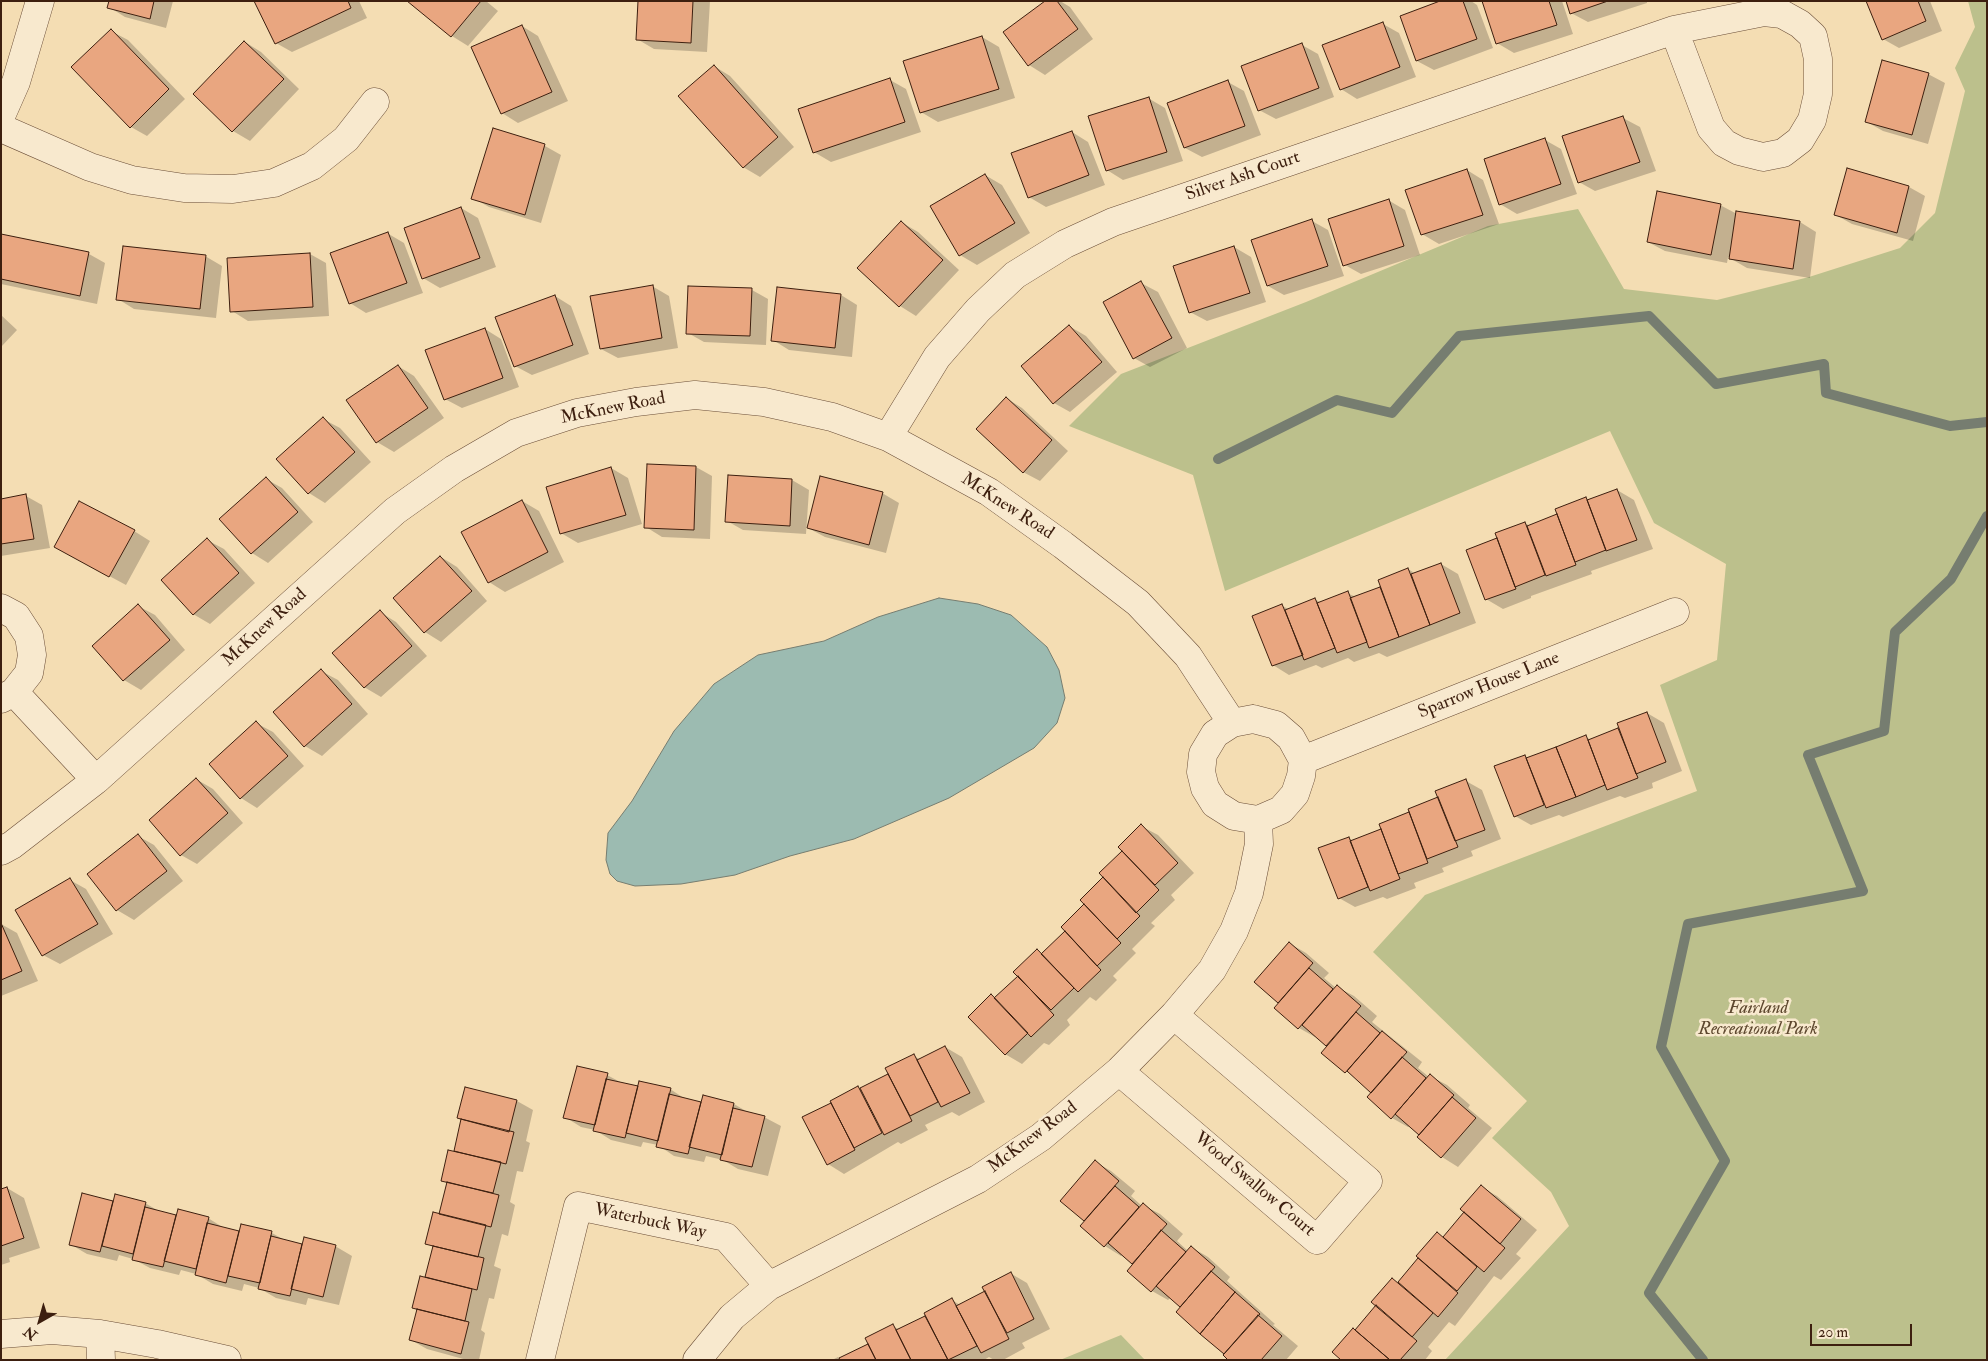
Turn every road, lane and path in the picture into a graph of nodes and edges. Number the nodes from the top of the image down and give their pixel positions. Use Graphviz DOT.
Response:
graph roads {
  1 [pos="40,1"];
  2 [pos="1674,30"];
  3 [pos="375,102"];
  4 [pos="1,116"];
  5 [pos="1,128"];
  6 [pos="888,437"];
  7 [pos="1,608"];
  8 [pos="1675,612"];
  9 [pos="8,695"];
  10 [pos="1232,722"];
  11 [pos="1303,760"];
  12 [pos="96,780"];
  13 [pos="1258,820"];
  14 [pos="1,851"];
  15 [pos="1174,1015"];
  16 [pos="1119,1071"];
  17 [pos="769,1286"];
  18 [pos="1,1334"];
  19 [pos="101,1347"];
  20 [pos="227,1360"];
  21 [pos="540,1360"];
  22 [pos="698,1360"];
  1 -- 4 [label="street"];
  2 -- 2 [label="street, Silver Ash Court"];
  2 -- 6 [label="street, Silver Ash Court"];
  3 -- 5 [label="street"];
  6 -- 10 [label="street, McKnew Road"];
  6 -- 12 [label="street, McKnew Road"];
  7 -- 9 [label="street"];
  8 -- 11 [label="street, Sparrow House Lane"];
  9 -- 12 [label="street"];
  10 -- 11 [label="street"];
  10 -- 13 [label="street"];
  11 -- 13 [label="street"];
  12 -- 14 [label="street, McKnew Road"];
  13 -- 15 [label="street, McKnew Road"];
  15 -- 16 [label="street, McKnew Road"];
  15 -- 16 [label="street, Wood Swallow Court"];
  16 -- 17 [label="street, McKnew Road"];
  17 -- 21 [label="street, Waterbuck Way"];
  17 -- 22 [label="street, McKnew Road"];
  18 -- 19 [label="street"];
  19 -- 20 [label="street"];
}
